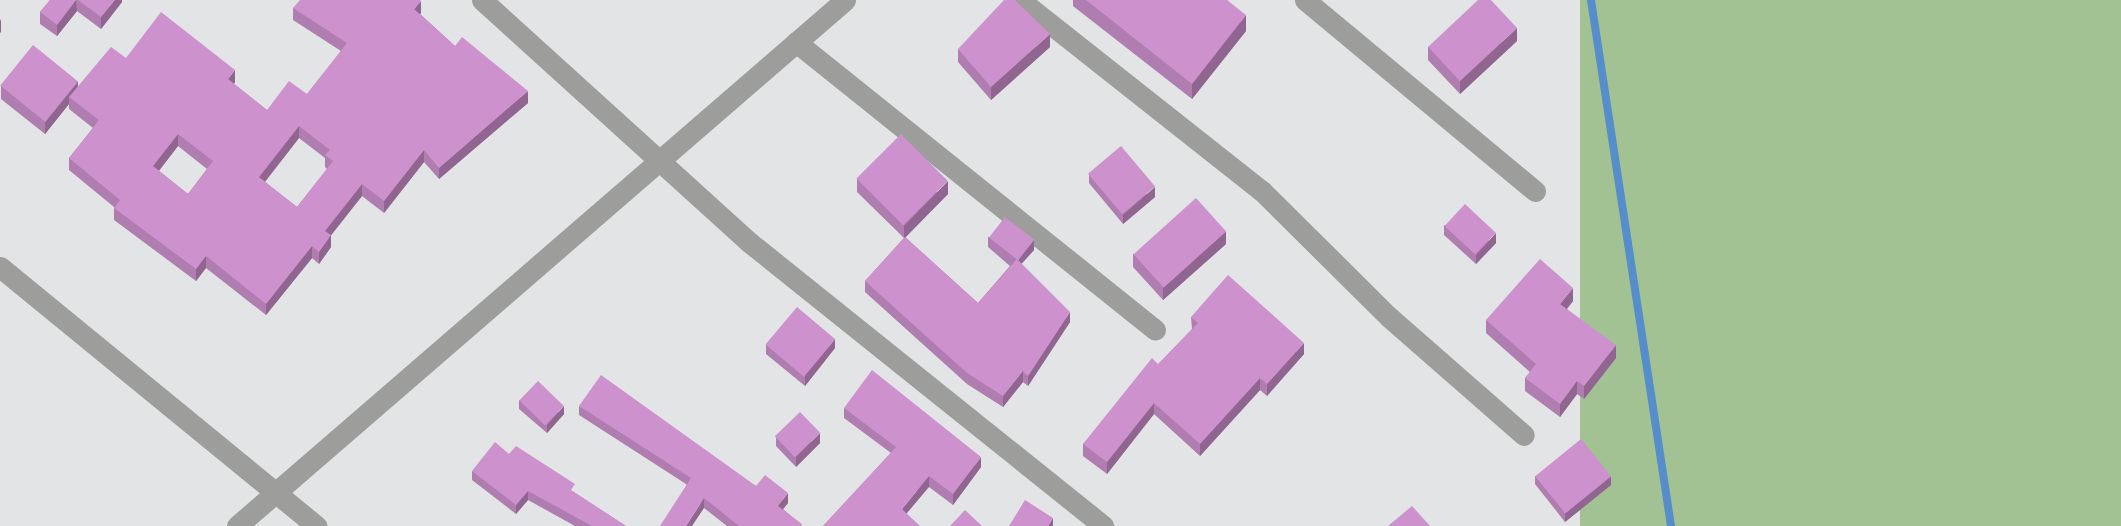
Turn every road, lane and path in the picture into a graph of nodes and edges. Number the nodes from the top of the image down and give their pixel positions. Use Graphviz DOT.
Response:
graph roads {
  1 [pos="482,0"];
  2 [pos="845,0"];
  3 [pos="1020,0"];
  4 [pos="1305,0"];
  5 [pos="796,42"];
  6 [pos="655,161"];
  7 [pos="1535,191"];
  8 [pos="0,267"];
  9 [pos="1155,330"];
  10 [pos="1524,435"];
  11 [pos="275,493"];
  12 [pos="237,526"];
  13 [pos="317,526"];
  14 [pos="1103,526"];
  1 -- 6 [label="street"];
  2 -- 5 [label="street"];
  3 -- 10 [label="street"];
  4 -- 7 [label="street"];
  5 -- 6 [label="street"];
  5 -- 9 [label="street"];
  6 -- 11 [label="street"];
  6 -- 14 [label="street"];
  8 -- 11 [label="street"];
  11 -- 12 [label="street"];
  11 -- 13 [label="street"];
}
